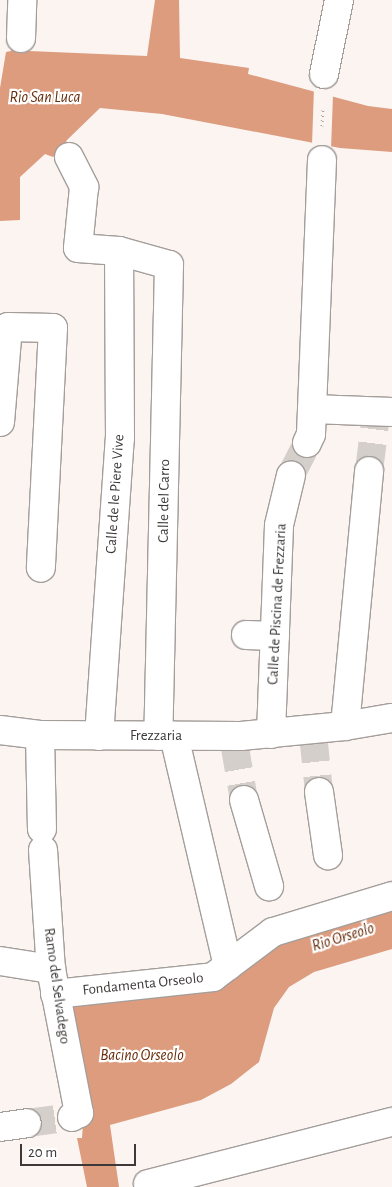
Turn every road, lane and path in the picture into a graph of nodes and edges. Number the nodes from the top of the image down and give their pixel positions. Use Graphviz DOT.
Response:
graph roads {
  1 [pos="22,0"];
  2 [pos="339,0"];
  3 [pos="21,38"];
  4 [pos="324,74"];
  5 [pos="69,157"];
  6 [pos="322,160"];
  7 [pos="119,251"];
  8 [pos="312,409"];
  9 [pos="381,413"];
  10 [pos="0,422"];
  11 [pos="307,443"];
  12 [pos="369,471"];
  13 [pos="291,475"];
  14 [pos="41,568"];
  15 [pos="246,635"];
  16 [pos="275,636"];
  17 [pos="392,718"];
  18 [pos="345,726"];
  19 [pos="0,730"];
  20 [pos="271,734"];
  21 [pos="40,735"];
  22 [pos="99,736"];
  23 [pos="166,736"];
  24 [pos="319,792"];
  25 [pos="244,800"];
  26 [pos="328,855"];
  27 [pos="269,886"];
  28 [pos="392,896"];
  29 [pos="0,961"];
  30 [pos="228,966"];
  31 [pos="53,981"];
  32 [pos="72,1117"];
  33 [pos="27,1123"];
  34 [pos="390,1123"];
  35 [pos="0,1127"];
  36 [pos="148,1184"];
  1 -- 3 [label="street"];
  2 -- 4 [label="street"];
  5 -- 7 [label="street"];
  6 -- 8 [label="street"];
  7 -- 22 [label="street, Calle de le Piere Vive"];
  7 -- 23 [label="street, Calle del Carro"];
  8 -- 9 [label="street"];
  8 -- 11 [label="street"];
  10 -- 14 [label="street"];
  12 -- 18 [label="street"];
  13 -- 16 [label="street, Calle de Piscina de Frezzaria"];
  15 -- 16 [label="street"];
  16 -- 20 [label="street, Calle de Piscina de Frezzaria"];
  17 -- 18 [label="street, Frezzaria"];
  18 -- 20 [label="street, Frezzaria"];
  19 -- 21 [label="street, Frezzaria"];
  20 -- 23 [label="street, Frezzaria"];
  21 -- 22 [label="street, Frezzaria"];
  21 -- 31 [label="street, Ramo del Selvadego"];
  22 -- 23 [label="street, Frezzaria"];
  23 -- 30 [label="street, Calle del Carro"];
  24 -- 26 [label="street"];
  25 -- 27 [label="street"];
  28 -- 30 [label="street, Fondamenta Orseolo"];
  29 -- 31 [label="street, Fondamenta Orseolo"];
  30 -- 31 [label="street, Fondamenta Orseolo"];
  31 -- 32 [label="street, Ramo del Selvadego"];
  33 -- 35 [label="street"];
  34 -- 36 [label="street"];
}
